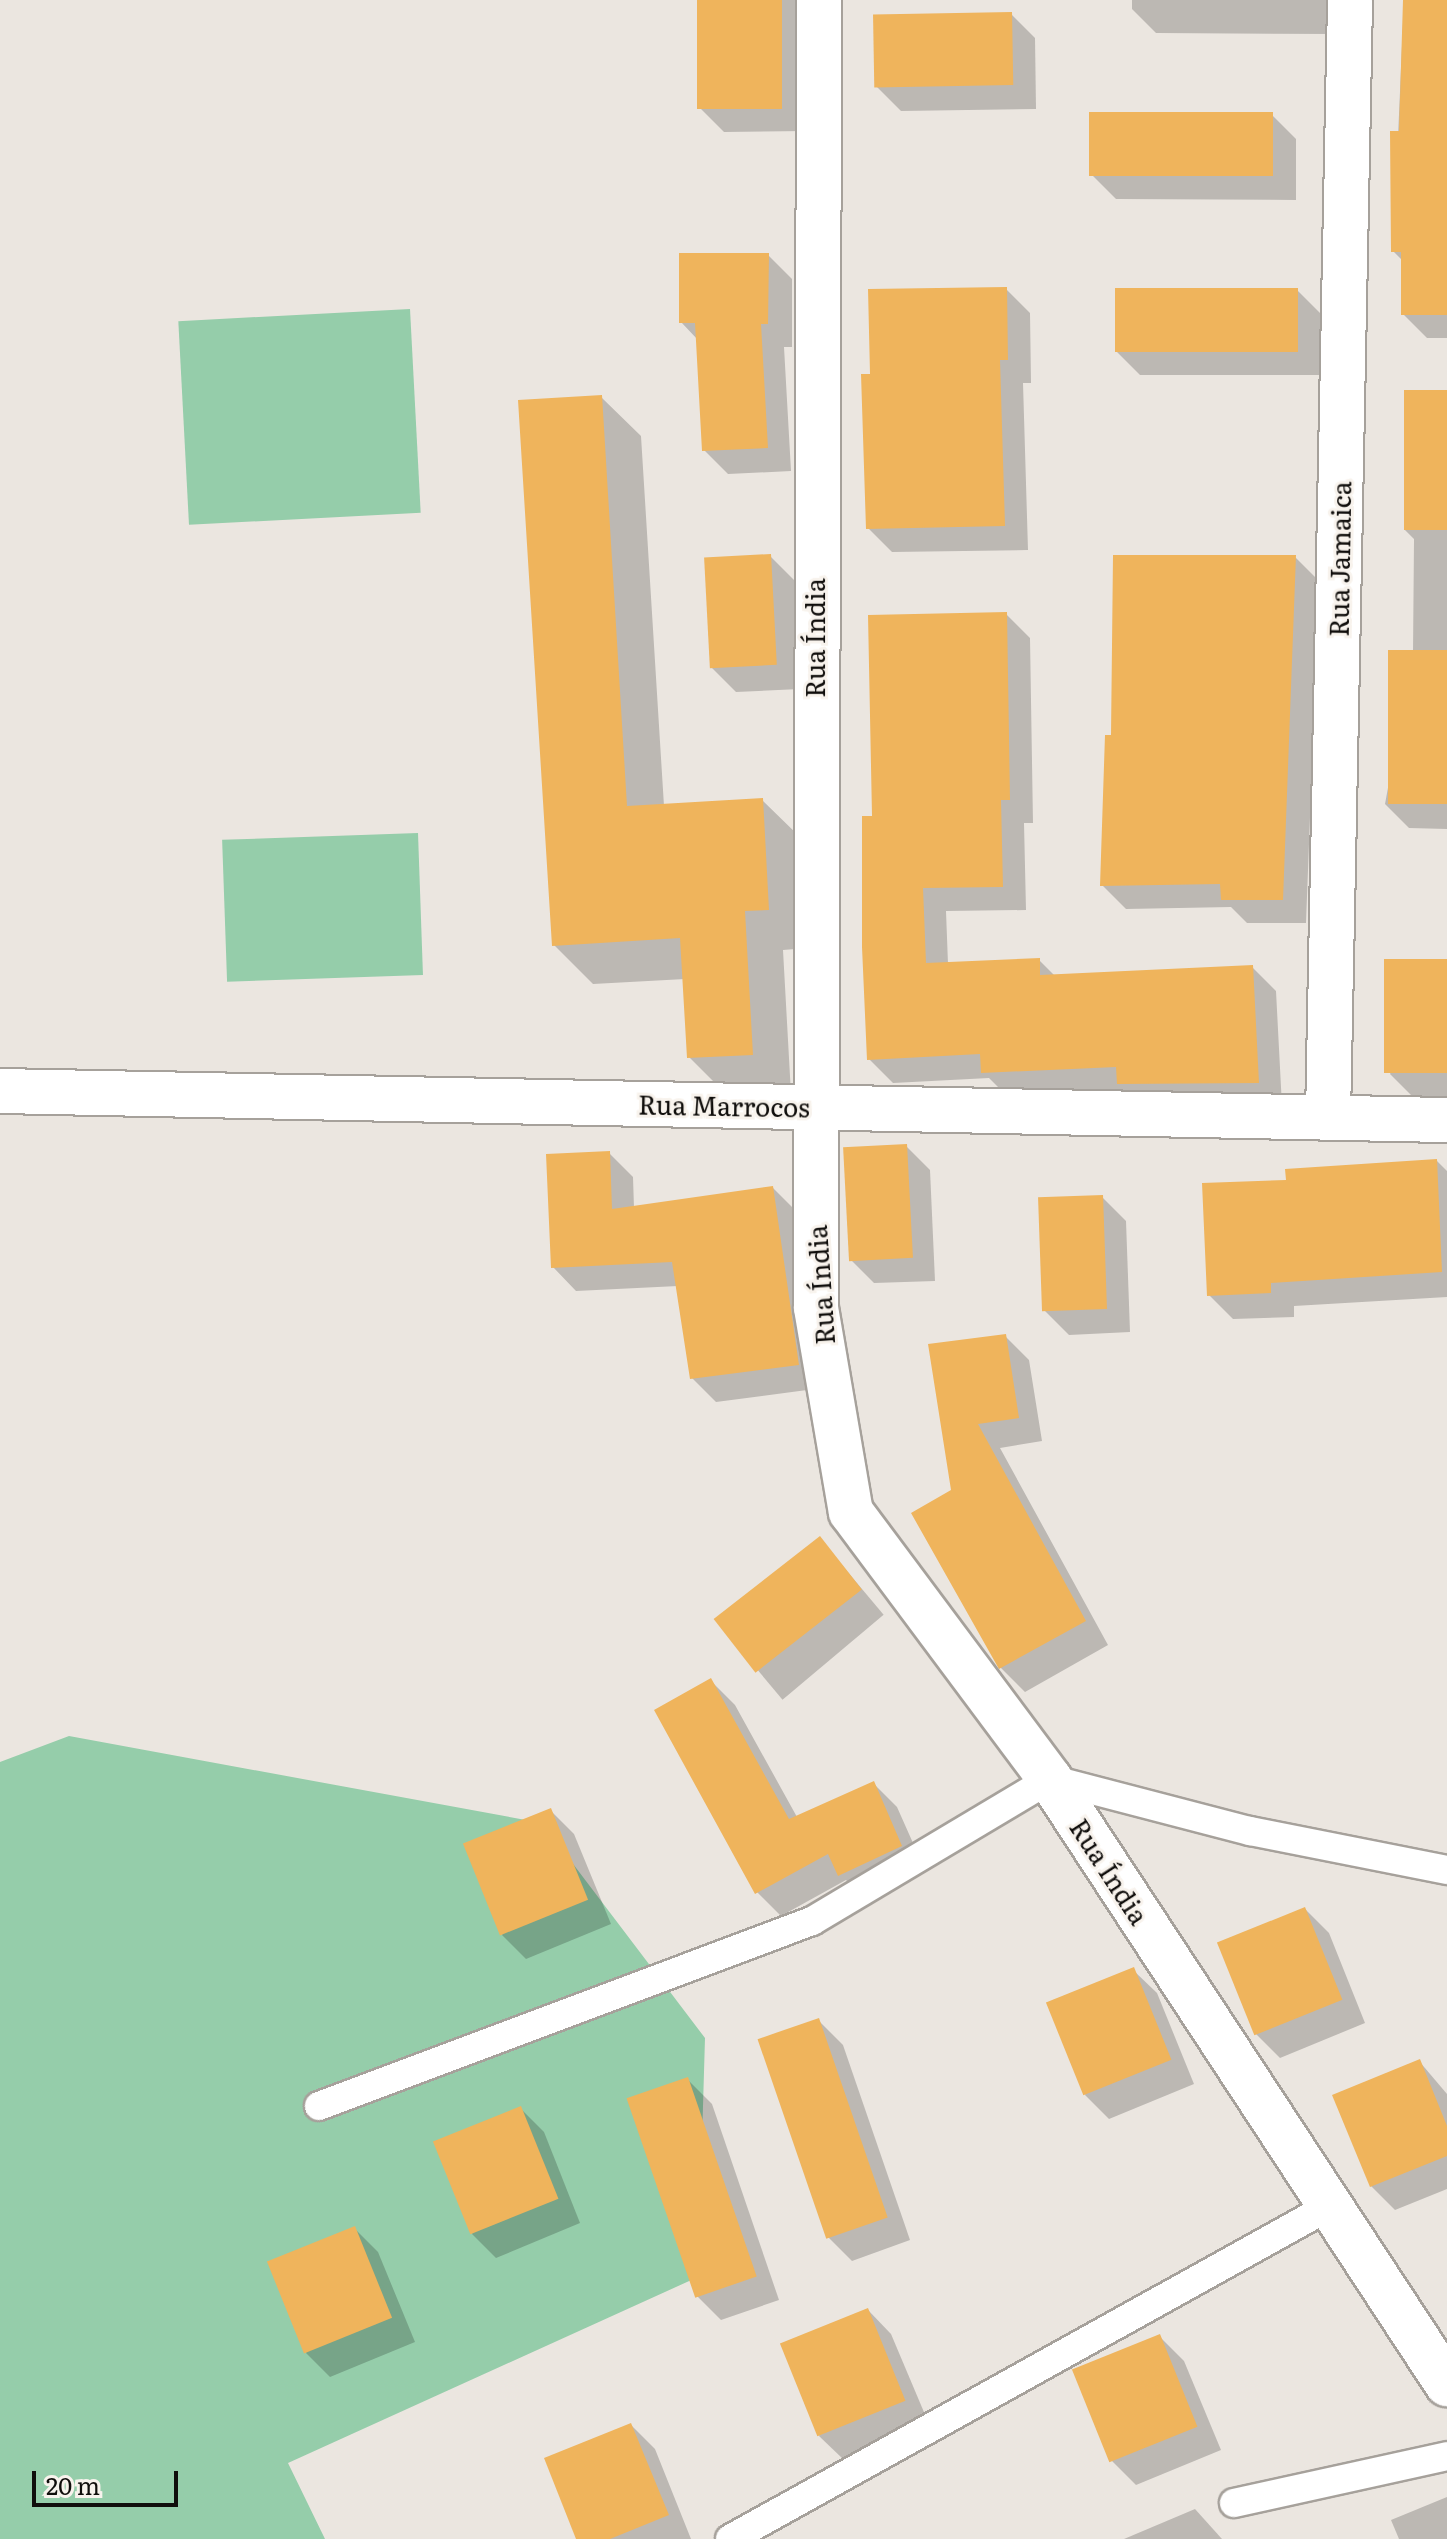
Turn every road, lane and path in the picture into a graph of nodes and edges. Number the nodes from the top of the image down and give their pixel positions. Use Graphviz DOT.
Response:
graph roads {
  1 [pos="819,0"];
  2 [pos="1350,0"];
  3 [pos="0,1091"];
  4 [pos="813,1107"];
  5 [pos="1328,1117"];
  6 [pos="1447,1120"];
  7 [pos="1050,1779"];
  8 [pos="1447,1870"];
  9 [pos="319,2106"];
  10 [pos="1330,2206"];
  11 [pos="1447,2384"];
  12 [pos="1447,2456"];
  13 [pos="1234,2503"];
  14 [pos="730,2539"];
  1 -- 4 [label="street, Rua Índia"];
  2 -- 5 [label="street, Rua Jamaica"];
  3 -- 4 [label="street, Rua Marrocos"];
  4 -- 5 [label="street, Rua Marrocos"];
  4 -- 7 [label="street, Rua Índia"];
  5 -- 6 [label="street, Rua Marrocos"];
  7 -- 8 [label="lane"];
  7 -- 9 [label="lane"];
  7 -- 10 [label="street, Rua Índia"];
  10 -- 11 [label="street, Rua Índia"];
  10 -- 14 [label="lane"];
  12 -- 13 [label="lane"];
}
